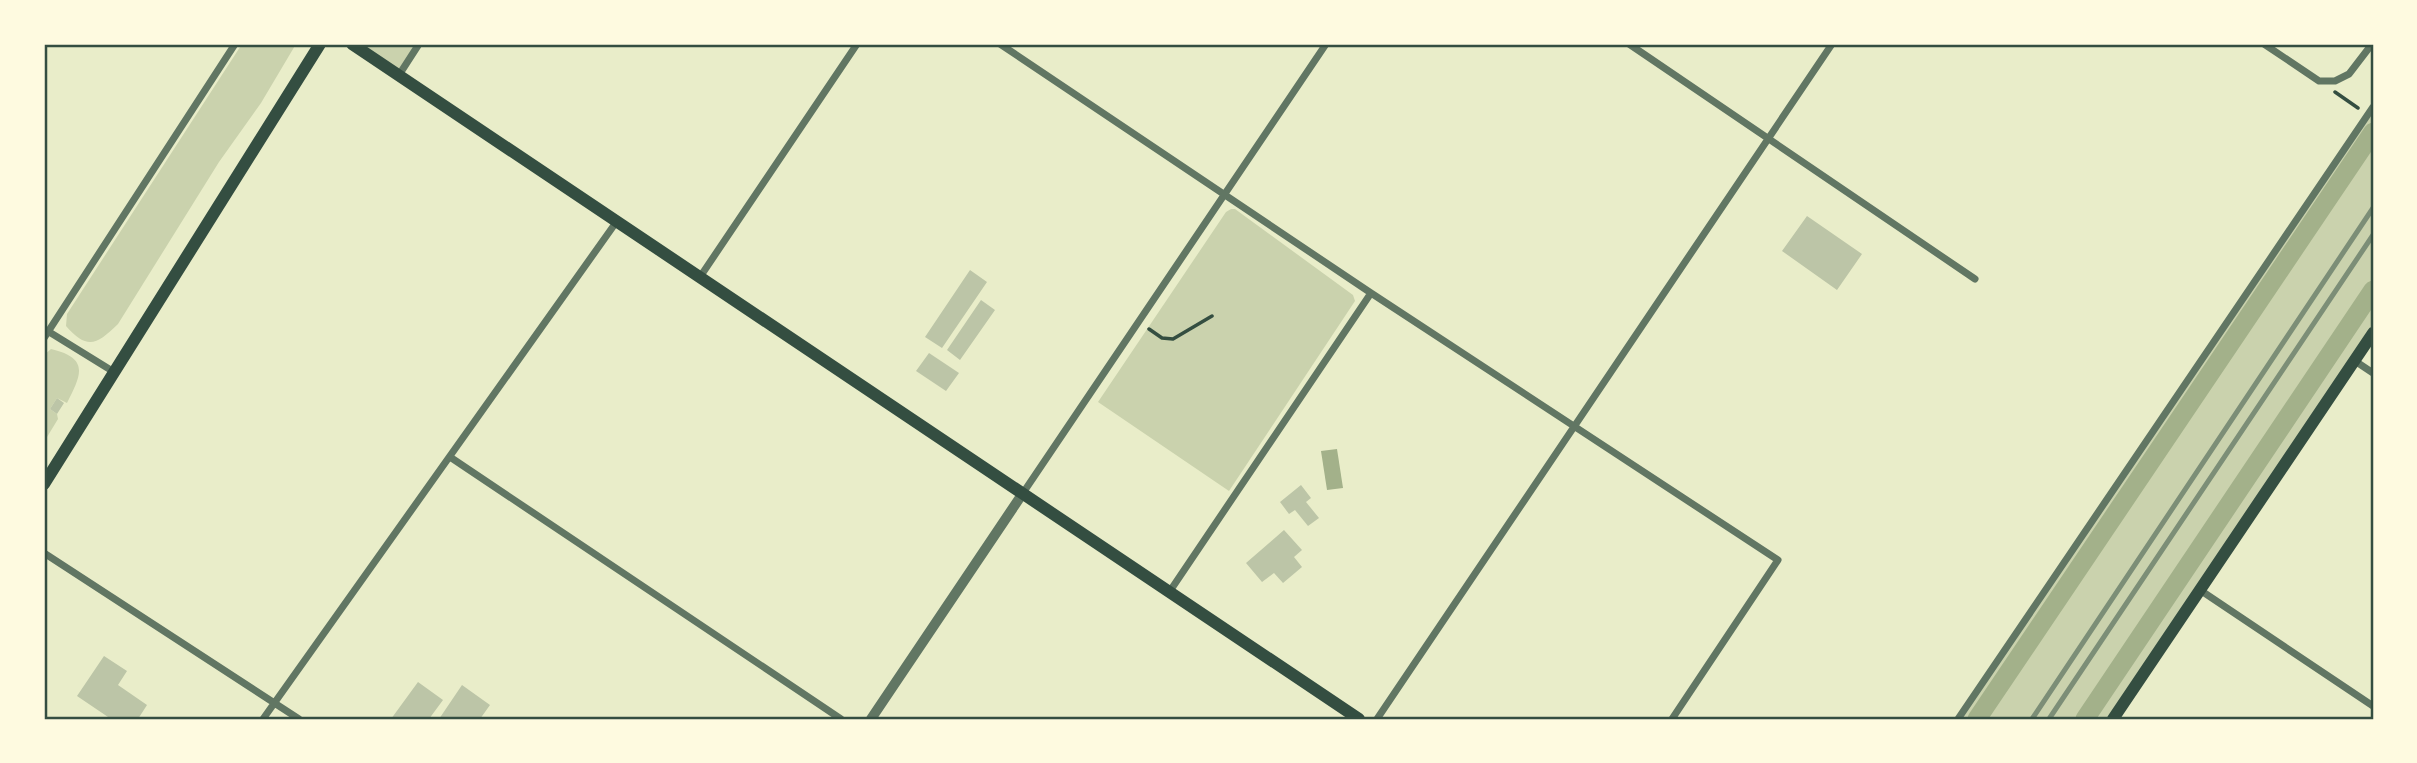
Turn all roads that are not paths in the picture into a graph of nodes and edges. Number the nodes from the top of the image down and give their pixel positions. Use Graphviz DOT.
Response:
graph roads {
  1 [pos="235,44"];
  2 [pos="320,44"];
  3 [pos="352,44"];
  4 [pos="419,44"];
  5 [pos="857,44"];
  6 [pos="1000,44"];
  7 [pos="1326,44"];
  8 [pos="1629,44"];
  9 [pos="1832,44"];
  10 [pos="2264,44"];
  11 [pos="2372,44"];
  12 [pos="398,75"];
  13 [pos="2373,107"];
  14 [pos="1768,139"];
  15 [pos="1224,194"];
  16 [pos="617,221"];
  17 [pos="700,277"];
  18 [pos="1975,279"];
  19 [pos="1371,293"];
  20 [pos="45,333"];
  21 [pos="2373,333"];
  22 [pos="2355,361"];
  23 [pos="114,372"];
  24 [pos="2373,373"];
  25 [pos="1575,427"];
  26 [pos="450,457"];
  27 [pos="44,484"];
  28 [pos="1023,494"];
  29 [pos="44,554"];
  30 [pos="2200,590"];
  31 [pos="1170,591"];
  32 [pos="275,703"];
  33 [pos="2373,706"];
  34 [pos="263,719"];
  35 [pos="299,719"];
  36 [pos="841,719"];
  37 [pos="871,719"];
  38 [pos="1359,719"];
  39 [pos="1377,719"];
  40 [pos="1672,719"];
  41 [pos="1958,719"];
  42 [pos="2113,719"];
  1 -- 20 [label="street"];
  2 -- 23 [label="main road"];
  3 -- 12 [label="main road"];
  4 -- 12 [label="street"];
  5 -- 17 [label="street"];
  6 -- 15 [label="street"];
  7 -- 15 [label="street"];
  8 -- 14 [label="street"];
  9 -- 14 [label="street"];
  10 -- 11 [label="street"];
  12 -- 16 [label="main road"];
  13 -- 41 [label="street"];
  14 -- 18 [label="street"];
  14 -- 25 [label="street"];
  15 -- 19 [label="street"];
  15 -- 28 [label="street"];
  16 -- 17 [label="main road"];
  16 -- 26 [label="street"];
  17 -- 28 [label="main road"];
  19 -- 25 [label="street"];
  19 -- 31 [label="street"];
  20 -- 23 [label="street"];
  21 -- 22 [label="main road"];
  22 -- 24 [label="street"];
  22 -- 30 [label="main road"];
  23 -- 27 [label="main road"];
  25 -- 39 [label="street"];
  25 -- 40 [label="street"];
  26 -- 32 [label="street"];
  26 -- 36 [label="street"];
  28 -- 31 [label="main road"];
  28 -- 37 [label="street"];
  29 -- 32 [label="street"];
  30 -- 33 [label="street"];
  30 -- 42 [label="main road"];
  31 -- 38 [label="main road"];
  32 -- 34 [label="street"];
  32 -- 35 [label="street"];
}
